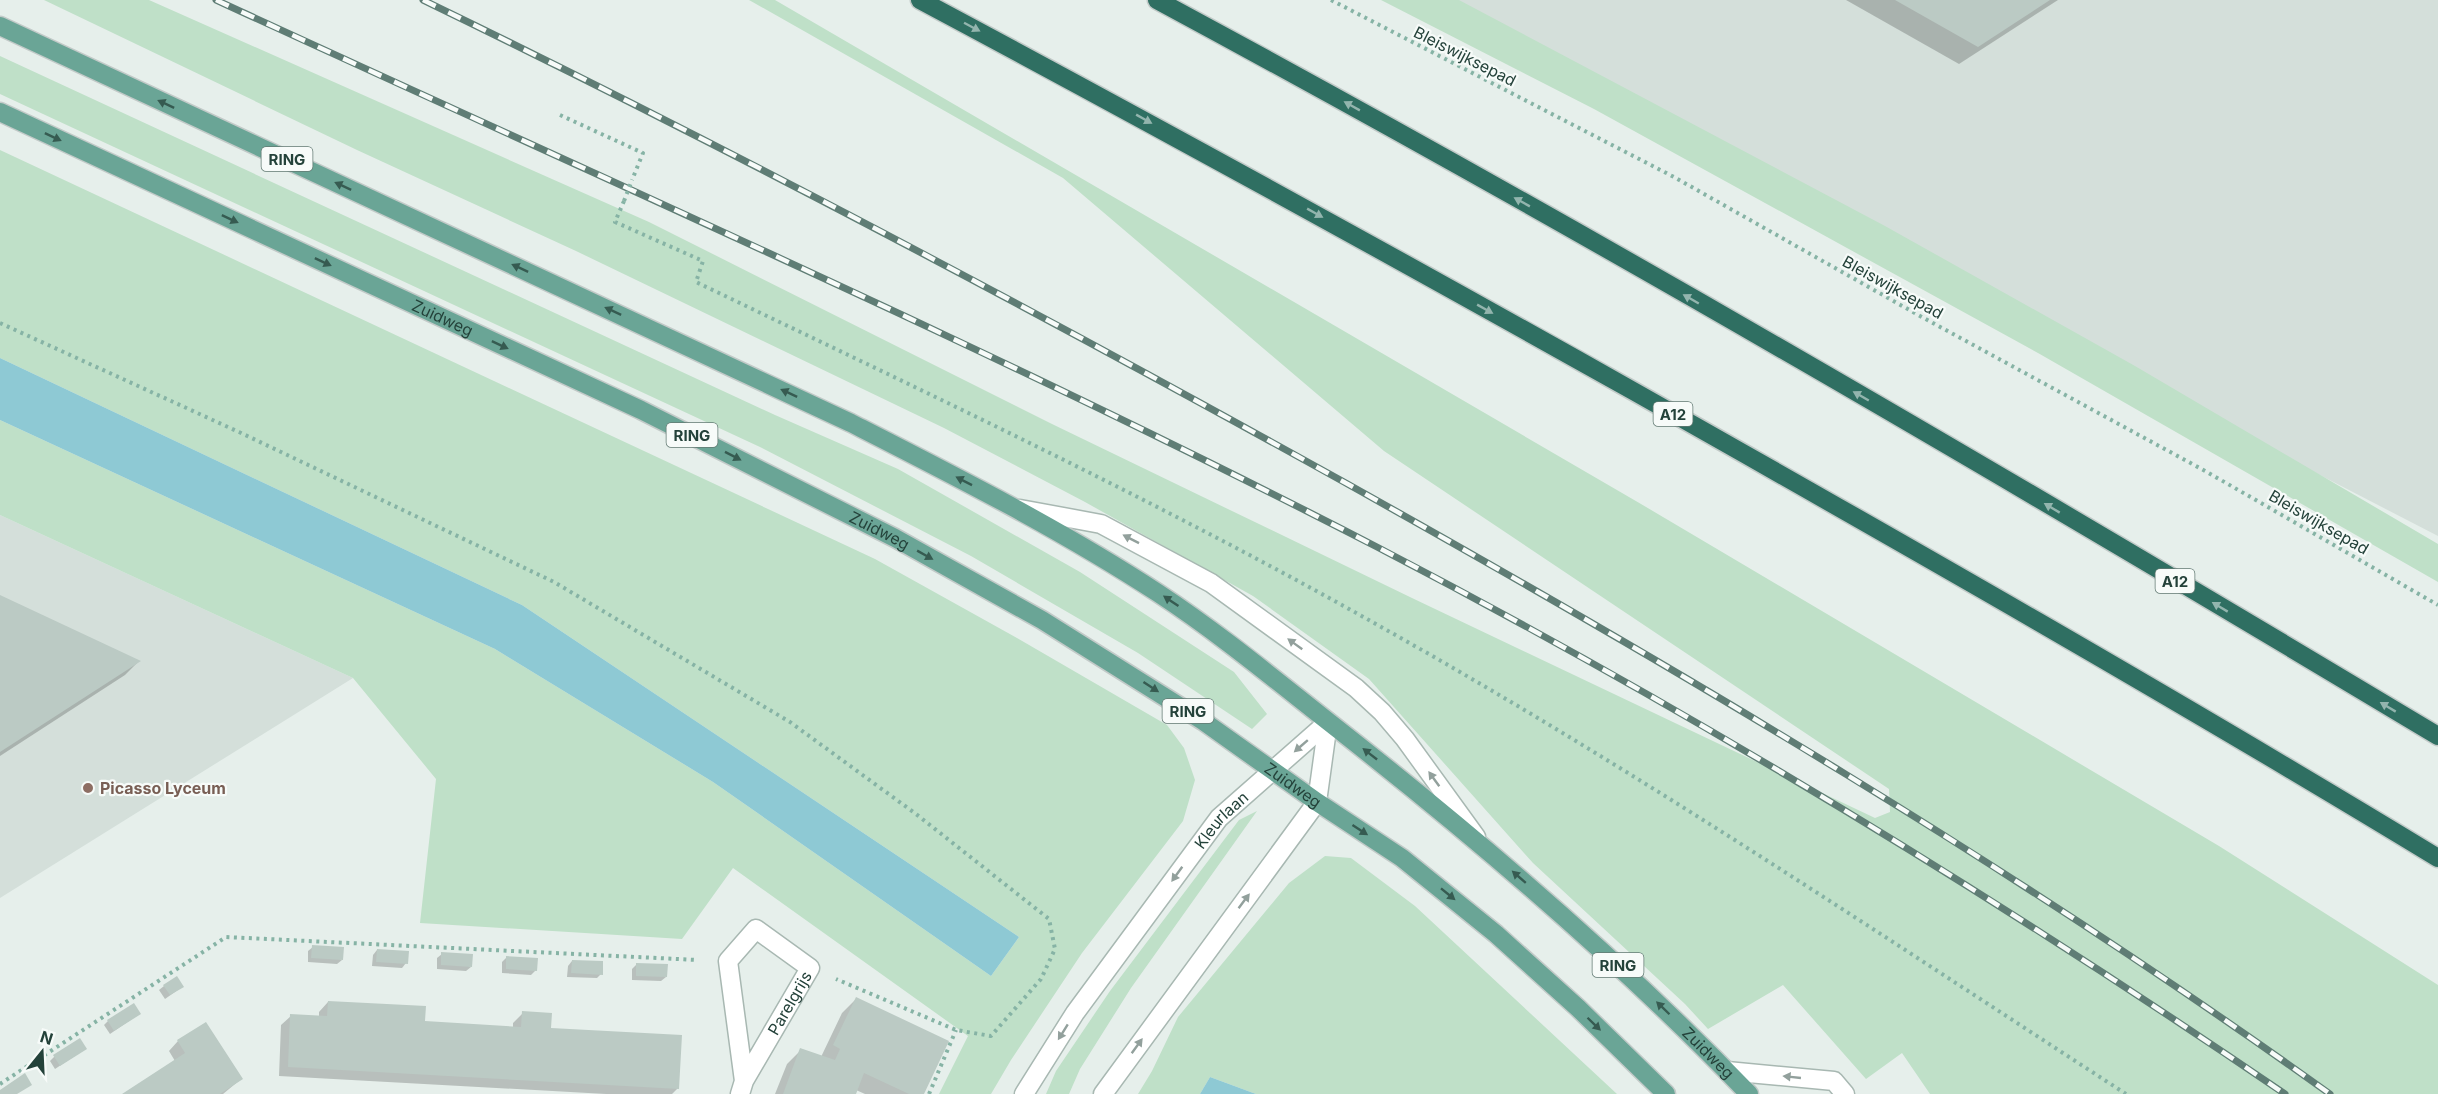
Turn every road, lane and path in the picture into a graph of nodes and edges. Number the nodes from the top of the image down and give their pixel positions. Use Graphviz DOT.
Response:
graph roads {
  1 [pos="920,0"];
  2 [pos="1157,0"];
  3 [pos="1331,0"];
  4 [pos="0,26"];
  5 [pos="0,112"];
  6 [pos="560,115"];
  7 [pos="0,323"];
  8 [pos="1015,508"];
  9 [pos="2438,605"];
  10 [pos="1328,722"];
  11 [pos="2438,736"];
  12 [pos="1273,770"];
  13 [pos="1317,802"];
  14 [pos="1480,843"];
  15 [pos="2438,858"];
  16 [pos="728,962"];
  17 [pos="810,968"];
  18 [pos="956,1030"];
  19 [pos="1726,1071"];
  20 [pos="0,1084"];
  21 [pos="742,1088"];
  22 [pos="929,1094"];
  23 [pos="1024,1094"];
  24 [pos="1103,1094"];
  25 [pos="1666,1094"];
  26 [pos="1749,1094"];
  27 [pos="1845,1094"];
  28 [pos="2126,1094"];
  1 -- 15 [label="highway, A12, one-way"];
  11 -- 2 [label="highway, A12, one-way"];
  3 -- 9 [label="path, Bleiswijksepad"];
  8 -- 4 [label="main road, Zuidweg / RING, one-way"];
  5 -- 12 [label="main road, Zuidweg / RING, one-way"];
  6 -- 28 [label="path, bridge"];
  7 -- 18 [label="path"];
  10 -- 8 [label="main road, Zuidweg / RING, one-way"];
  14 -- 8 [label="street, Zuidweg, one-way"];
  10 -- 12 [label="street, Kleurlaan, one-way"];
  10 -- 13 [label="street"];
  14 -- 10 [label="main road, Zuidweg / RING, one-way"];
  12 -- 13 [label="main road, Zuidweg / RING"];
  12 -- 23 [label="street, Kleurlaan, one-way"];
  24 -- 13 [label="street, one-way"];
  13 -- 25 [label="main road, Zuidweg / RING, one-way"];
  19 -- 14 [label="main road, Zuidweg / RING, one-way"];
  16 -- 17 [label="street, Parelgrijs"];
  16 -- 20 [label="path"];
  16 -- 21 [label="street, Parelgrijs"];
  17 -- 18 [label="path"];
  17 -- 21 [label="street, Parelgrijs"];
  18 -- 22 [label="path"];
  19 -- 26 [label="main road, Zuidweg / RING"];
  27 -- 19 [label="street, one-way"];
}
